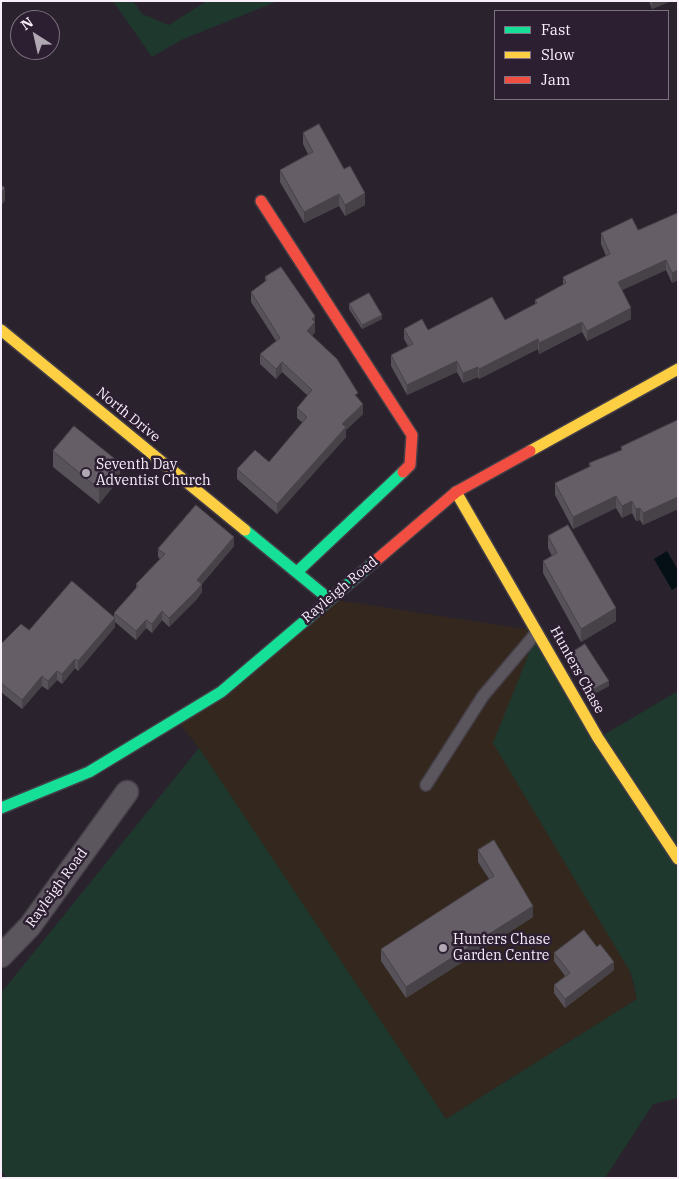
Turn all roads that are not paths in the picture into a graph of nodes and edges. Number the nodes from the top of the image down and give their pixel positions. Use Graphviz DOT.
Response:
graph roads {
  1 [pos="261,201"];
  2 [pos="1,330"];
  3 [pos="678,369"];
  4 [pos="456,492"];
  5 [pos="297,572"];
  6 [pos="329,599"];
  7 [pos="538,631"];
  8 [pos="426,785"];
  9 [pos="127,792"];
  10 [pos="1,808"];
  11 [pos="678,859"];
  12 [pos="1,956"];
  1 -- 5 [label="street"];
  2 -- 5 [label="street, North Drive"];
  3 -- 4 [label="street, Rayleigh Road"];
  4 -- 6 [label="street, Rayleigh Road"];
  4 -- 7 [label="street, Hunters Chase"];
  5 -- 6 [label="street, North Drive"];
  6 -- 10 [label="street, Rayleigh Road"];
  7 -- 8 [label="lane"];
  7 -- 11 [label="street, Hunters Chase"];
  9 -- 12 [label="street, Rayleigh Road"];
}
